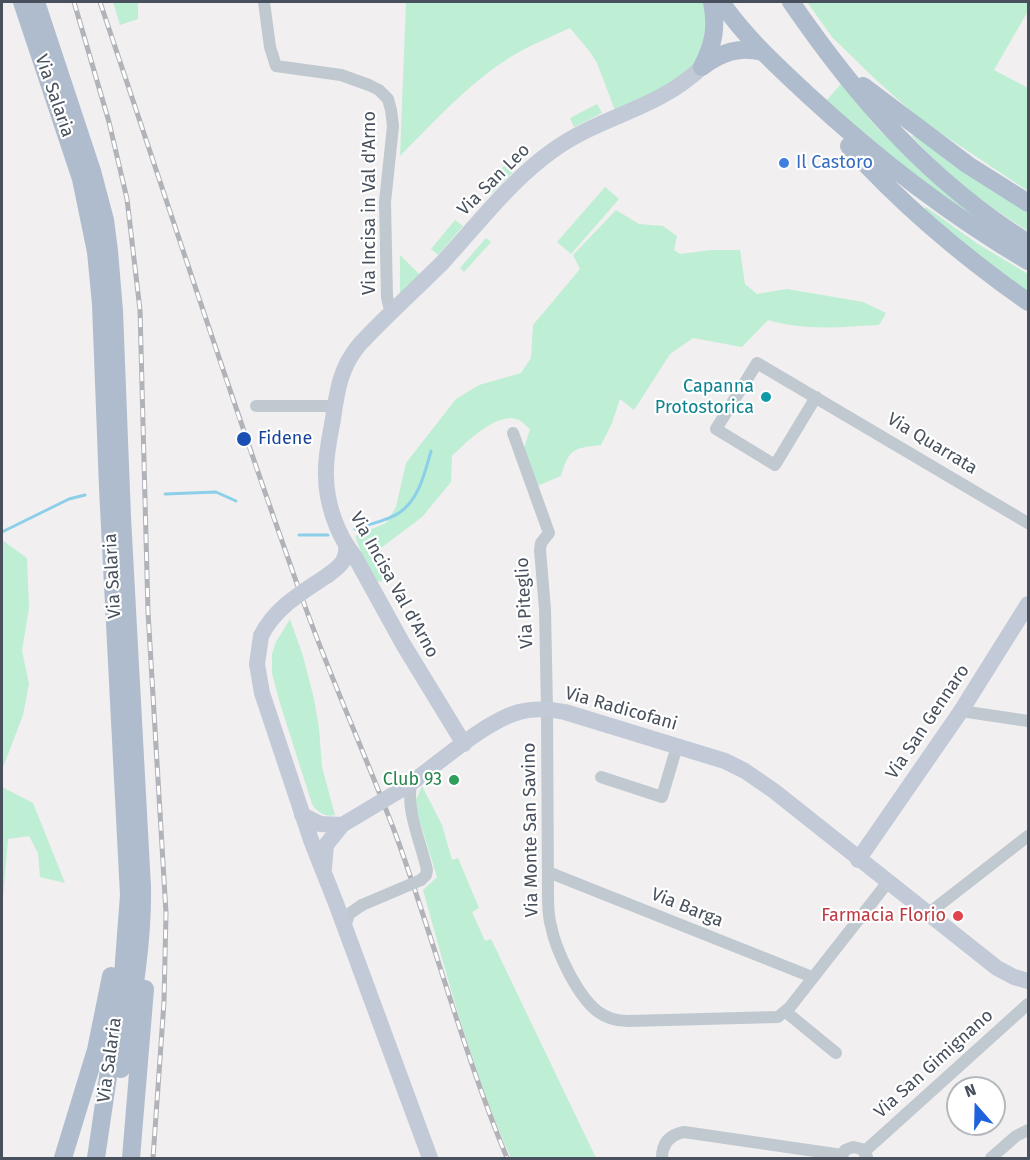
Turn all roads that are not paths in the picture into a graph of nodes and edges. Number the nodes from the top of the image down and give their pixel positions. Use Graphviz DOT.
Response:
graph roads {
  1 [pos="22,2"];
  2 [pos="36,2"];
  3 [pos="264,2"];
  4 [pos="712,2"];
  5 [pos="721,2"];
  6 [pos="791,2"];
  7 [pos="763,52"];
  8 [pos="833,59"];
  9 [pos="702,67"];
  10 [pos="829,114"];
  11 [pos="1029,203"];
  12 [pos="1029,243"];
  13 [pos="1029,261"];
  14 [pos="1029,302"];
  15 [pos="394,311"];
  16 [pos="811,395"];
  17 [pos="256,406"];
  18 [pos="335,406"];
  19 [pos="513,433"];
  20 [pos="1029,523"];
  21 [pos="346,546"];
  22 [pos="1029,604"];
  23 [pos="547,710"];
  24 [pos="961,711"];
  25 [pos="1029,721"];
  26 [pos="464,744"];
  27 [pos="677,746"];
  28 [pos="601,777"];
  29 [pos="407,786"];
  30 [pos="302,815"];
  31 [pos="334,829"];
  32 [pos="1029,836"];
  33 [pos="311,840"];
  34 [pos="858,860"];
  35 [pos="548,872"];
  36 [pos="325,875"];
  37 [pos="129,877"];
  38 [pos="888,882"];
  39 [pos="929,913"];
  40 [pos="345,927"];
  41 [pos="141,930"];
  42 [pos="812,977"];
  43 [pos="1029,981"];
  44 [pos="1029,1004"];
  45 [pos="786,1012"];
  46 [pos="836,1053"];
  47 [pos="1029,1130"];
  48 [pos="866,1155"];
  49 [pos="841,1157"];
  50 [pos="63,1158"];
  51 [pos="96,1158"];
  52 [pos="108,1158"];
  53 [pos="131,1158"];
  54 [pos="430,1158"];
  55 [pos="662,1158"];
  56 [pos="991,1158"];
  1 -- 37 [label="main road, Via Salaria"];
  2 -- 41 [label="main road, Via Salaria"];
  3 -- 15 [label="street, Via Incisa in Val d'Arno"];
  4 -- 9 [label="main road"];
  5 -- 7 [label="main road"];
  6 -- 8 [label="main road"];
  7 -- 9 [label="main road"];
  7 -- 10 [label="main road"];
  8 -- 11 [label="main road"];
  8 -- 12 [label="main road"];
  9 -- 15 [label="street, Via San Leo"];
  10 -- 13 [label="main road"];
  10 -- 14 [label="main road"];
  15 -- 18 [label="street, Via Incisa Val d'Arno"];
  16 -- 16 [label="street, Via Quarrata"];
  16 -- 20 [label="street, Via Quarrata"];
  17 -- 18 [label="street"];
  18 -- 21 [label="street, Via Incisa Val d'Arno"];
  19 -- 23 [label="street, Via Piteglio"];
  21 -- 26 [label="street, Via Incisa Val d'Arno"];
  21 -- 30 [label="street, bridge"];
  22 -- 24 [label="street, Via San Gennaro"];
  23 -- 26 [label="street, Via Radicofani"];
  23 -- 27 [label="street, Via Radicofani"];
  23 -- 35 [label="street, Via Monte San Savino"];
  24 -- 25 [label="street"];
  24 -- 34 [label="street, Via San Gennaro"];
  26 -- 29 [label="street, Via Radicofani"];
  27 -- 28 [label="street"];
  27 -- 34 [label="street, Via Radicofani"];
  29 -- 31 [label="street, Via Radicofani, bridge"];
  29 -- 40 [label="street, bridge"];
  30 -- 31 [label="street"];
  30 -- 33 [label="street"];
  31 -- 33 [label="street, Via Radicofani"];
  31 -- 36 [label="street"];
  32 -- 39 [label="street"];
  33 -- 36 [label="street"];
  34 -- 38 [label="street, Via Radicofani"];
  35 -- 42 [label="street, Via Barga"];
  35 -- 45 [label="street, Via Monte San Savino"];
  36 -- 40 [label="street"];
  37 -- 50 [label="main road"];
  37 -- 51 [label="main road, Via Salaria"];
  38 -- 39 [label="street, Via Radicofani"];
  38 -- 42 [label="street"];
  39 -- 43 [label="street, Via Radicofani"];
  40 -- 54 [label="street"];
  41 -- 52 [label="main road, Via Salaria"];
  41 -- 53 [label="main road"];
  42 -- 45 [label="street"];
  44 -- 48 [label="street, Via San Gimignano"];
  45 -- 46 [label="street"];
  47 -- 56 [label="street"];
  48 -- 49 [label="street"];
  49 -- 55 [label="street"];
}
